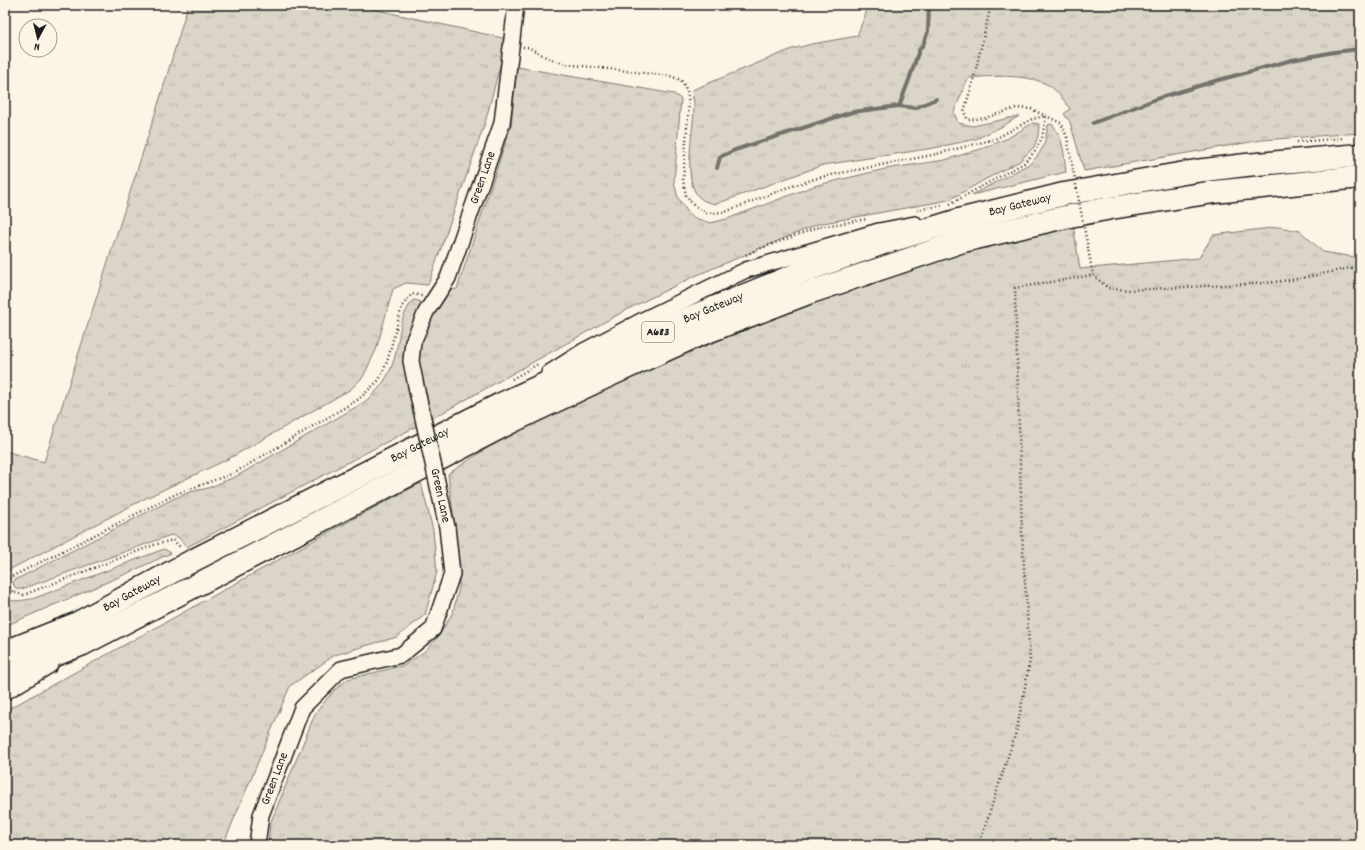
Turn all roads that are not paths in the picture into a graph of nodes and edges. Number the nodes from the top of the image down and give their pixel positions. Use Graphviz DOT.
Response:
graph roads {
  1 [pos="516,5"];
  2 [pos="1360,155"];
  3 [pos="1360,177"];
  4 [pos="83,644"];
  5 [pos="5,652"];
  6 [pos="5,674"];
  7 [pos="5,692"];
  8 [pos="257,845"];
  1 -- 8 [label="street, Green Lane, bridge"];
  2 -- 5 [label="highway, Bay Gateway / A683"];
  3 -- 4 [label="highway, Bay Gateway / A683"];
  4 -- 6 [label="highway, Bay Gateway / A683"];
  4 -- 7 [label="street"];
}
